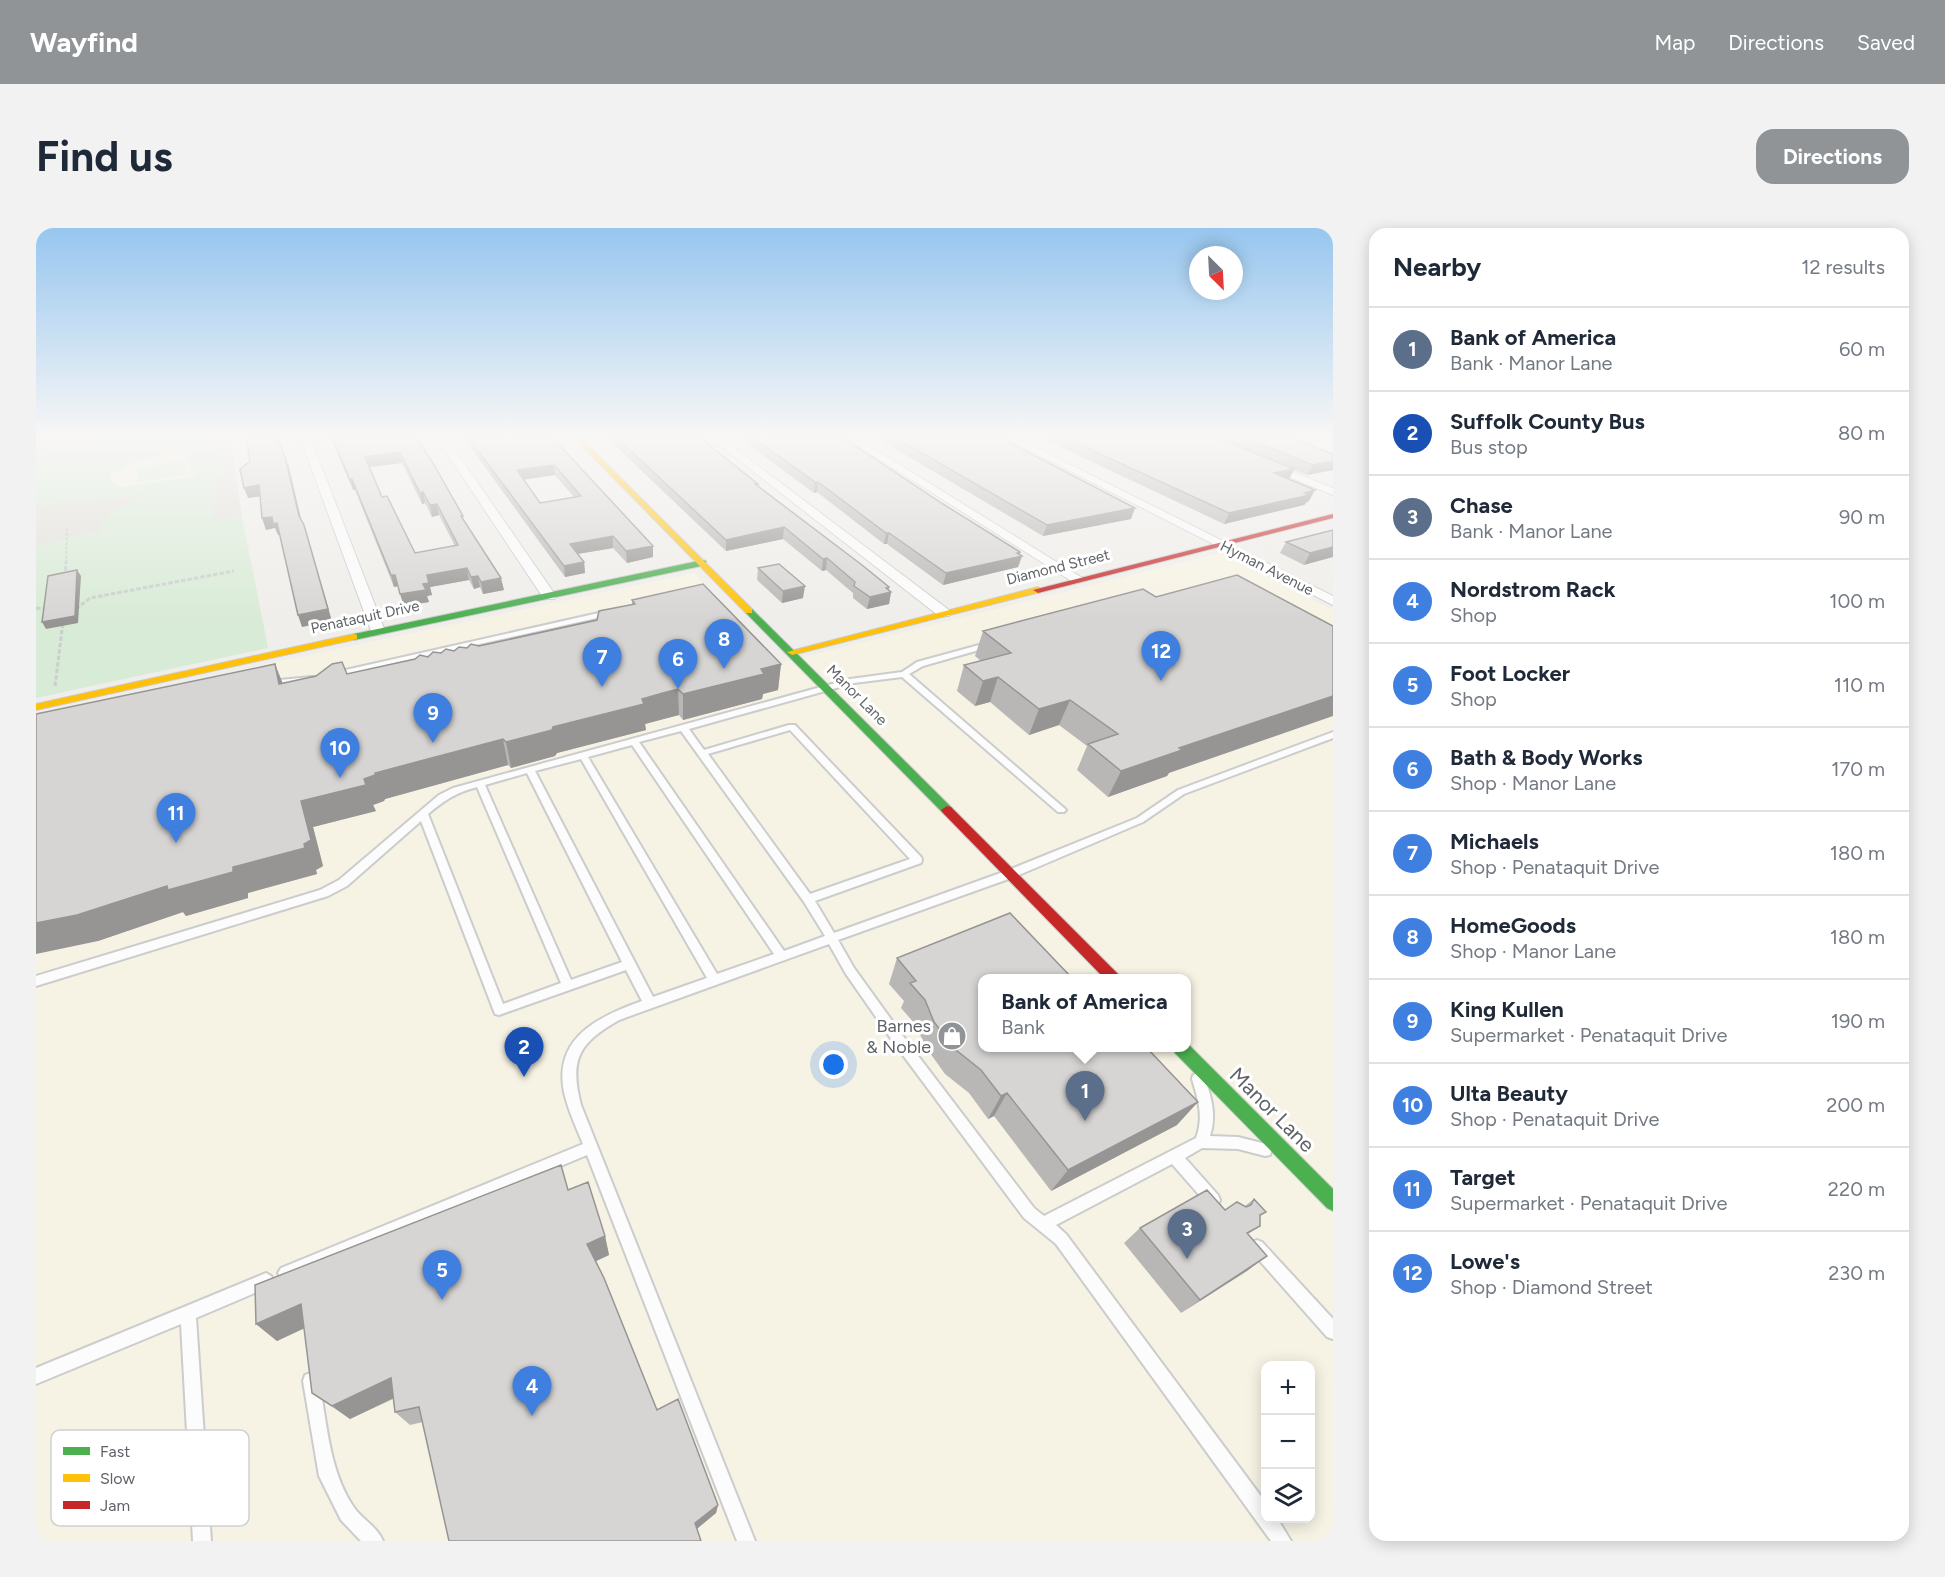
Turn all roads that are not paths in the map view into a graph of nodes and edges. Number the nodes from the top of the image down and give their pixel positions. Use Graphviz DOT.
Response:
graph roads {
  1 [pos="328,498"];
  2 [pos="483,498"];
  3 [pos="637,498"];
  4 [pos="794,498"];
  5 [pos="948,498"];
  6 [pos="1130,498"];
  7 [pos="1333,516"];
  8 [pos="1221,544"];
  9 [pos="702,563"];
  10 [pos="1078,579"];
  11 [pos="549,596"];
  12 [pos="1333,601"];
  13 [pos="625,609"];
  14 [pos="944,613"];
  15 [pos="378,631"];
  16 [pos="996,643"];
  17 [pos="786,653"];
  18 [pos="904,674"];
  19 [pos="264,684"];
  20 [pos="827,687"];
  21 [pos="36,707"];
  22 [pos="683,727"];
  23 [pos="1333,735"];
  24 [pos="634,741"];
  25 [pos="702,753"];
  26 [pos="584,755"];
  27 [pos="530,770"];
  28 [pos="480,784"];
  29 [pos="1061,810"];
  30 [pos="423,814"];
  31 [pos="1010,874"];
  32 [pos="808,898"];
  33 [pos="830,939"];
  34 [pos="782,957"];
  35 [pos="628,964"];
  36 [pos="1109,974"];
  37 [pos="36,981"];
  38 [pos="715,981"];
  39 [pos="568,986"];
  40 [pos="650,1004"];
  41 [pos="1185,1052"];
  42 [pos="1193,1060"];
  43 [pos="1201,1142"];
  44 [pos="589,1148"];
  45 [pos="1286,1155"];
  46 [pos="1174,1156"];
  47 [pos="1333,1202"];
  48 [pos="1226,1213"];
  49 [pos="1043,1224"];
  50 [pos="1247,1236"];
  51 [pos="188,1313"];
  52 [pos="1333,1331"];
  53 [pos="36,1376"];
  54 [pos="310,1378"];
  55 [pos="195,1430"];
  56 [pos="201,1526"];
  57 [pos="202,1541"];
  58 [pos="374,1541"];
  59 [pos="746,1541"];
  60 [pos="1281,1541"];
  1 -- 15 [label="street"];
  2 -- 11 [label="street"];
  3 -- 9 [label="street, Manor Lane"];
  4 -- 14 [label="street"];
  5 -- 10 [label="street"];
  6 -- 8 [label="street, Hyman Avenue"];
  7 -- 8 [label="street, Diamond Street"];
  8 -- 10 [label="street, Diamond Street"];
  8 -- 12 [label="street, Hyman Avenue"];
  9 -- 11 [label="street, Penataquit Drive"];
  9 -- 17 [label="street, Manor Lane"];
  10 -- 14 [label="street, Diamond Street"];
  11 -- 15 [label="street, Penataquit Drive"];
  13 -- 19 [label="lane"];
  14 -- 17 [label="street, Diamond Street"];
  15 -- 21 [label="street, Penataquit Drive"];
  16 -- 18 [label="lane"];
  17 -- 20 [label="street, Manor Lane"];
  18 -- 20 [label="lane"];
  18 -- 29 [label="lane"];
  20 -- 22 [label="lane"];
  20 -- 31 [label="street, Manor Lane"];
  22 -- 24 [label="lane"];
  22 -- 25 [label="lane"];
  23 -- 31 [label="lane"];
  24 -- 26 [label="lane"];
  24 -- 34 [label="lane"];
  25 -- 32 [label="lane"];
  25 -- 32 [label="lane"];
  26 -- 27 [label="lane"];
  26 -- 38 [label="lane"];
  27 -- 28 [label="lane"];
  27 -- 35 [label="lane"];
  28 -- 30 [label="lane"];
  28 -- 39 [label="lane"];
  30 -- 37 [label="lane"];
  30 -- 39 [label="lane"];
  31 -- 33 [label="lane"];
  31 -- 36 [label="street, Manor Lane"];
  32 -- 33 [label="lane"];
  33 -- 34 [label="lane"];
  33 -- 49 [label="lane"];
  34 -- 38 [label="lane"];
  35 -- 39 [label="lane"];
  35 -- 40 [label="lane"];
  38 -- 40 [label="lane"];
  40 -- 44 [label="lane"];
  41 -- 42 [label="street, Manor Lane"];
  42 -- 43 [label="lane"];
  42 -- 45 [label="street, Manor Lane"];
  43 -- 45 [label="lane"];
  43 -- 46 [label="lane"];
  44 -- 51 [label="lane"];
  44 -- 59 [label="lane"];
  45 -- 47 [label="street, Manor Lane"];
  46 -- 48 [label="lane"];
  46 -- 49 [label="lane"];
  49 -- 60 [label="lane"];
  50 -- 52 [label="lane"];
  51 -- 53 [label="lane"];
  51 -- 55 [label="lane"];
  54 -- 58 [label="lane"];
  56 -- 57 [label="lane"];
}
